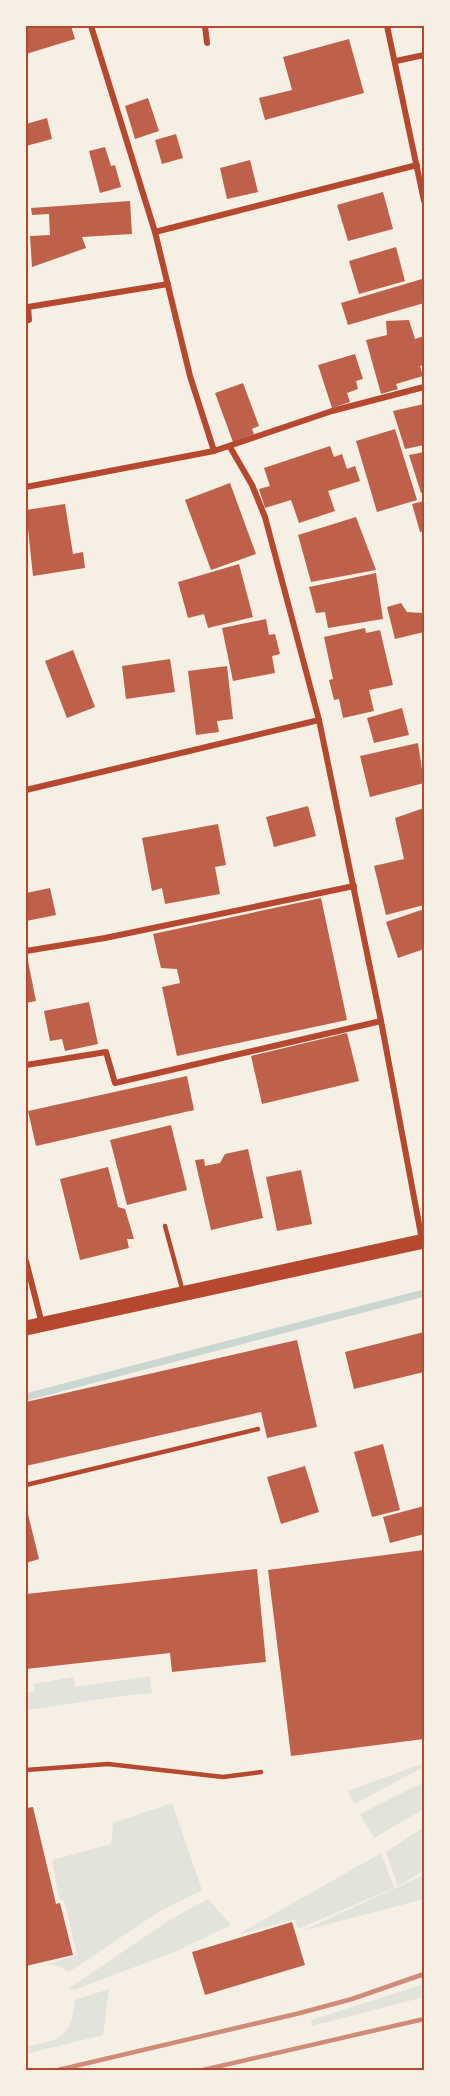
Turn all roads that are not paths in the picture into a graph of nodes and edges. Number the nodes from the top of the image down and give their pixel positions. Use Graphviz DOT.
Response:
graph roads {
  1 [pos="91,26"];
  2 [pos="205,26"];
  3 [pos="387,26"];
  4 [pos="207,43"];
  5 [pos="424,55"];
  6 [pos="396,61"];
  7 [pos="417,165"];
  8 [pos="424,201"];
  9 [pos="155,232"];
  10 [pos="168,284"];
  11 [pos="26,321"];
  12 [pos="424,387"];
  13 [pos="230,447"];
  14 [pos="214,451"];
  15 [pos="26,487"];
  16 [pos="319,720"];
  17 [pos="26,790"];
  18 [pos="354,886"];
  19 [pos="26,951"];
  20 [pos="381,1021"];
  21 [pos="26,1065"];
  22 [pos="165,1226"];
  23 [pos="423,1241"];
  24 [pos="26,1261"];
  25 [pos="183,1294"];
  26 [pos="42,1324"];
  27 [pos="26,1329"];
  28 [pos="258,1429"];
  29 [pos="26,1485"];
  30 [pos="26,1770"];
  31 [pos="261,1772"];
  1 -- 9 [label="street"];
  2 -- 4 [label="street"];
  3 -- 6 [label="street"];
  5 -- 6 [label="street"];
  6 -- 7 [label="street"];
  7 -- 8 [label="street"];
  7 -- 9 [label="street"];
  9 -- 10 [label="street"];
  10 -- 11 [label="street"];
  10 -- 14 [label="street"];
  12 -- 13 [label="street"];
  13 -- 14 [label="street"];
  13 -- 16 [label="street"];
  14 -- 15 [label="street"];
  16 -- 17 [label="street"];
  16 -- 18 [label="street"];
  18 -- 19 [label="street"];
  18 -- 20 [label="street"];
  20 -- 21 [label="street"];
  20 -- 23 [label="street"];
  22 -- 25 [label="lane"];
  23 -- 25 [label="main road"];
  24 -- 26 [label="street"];
  25 -- 26 [label="main road"];
  26 -- 27 [label="main road"];
  28 -- 29 [label="lane"];
  30 -- 31 [label="lane"];
}
